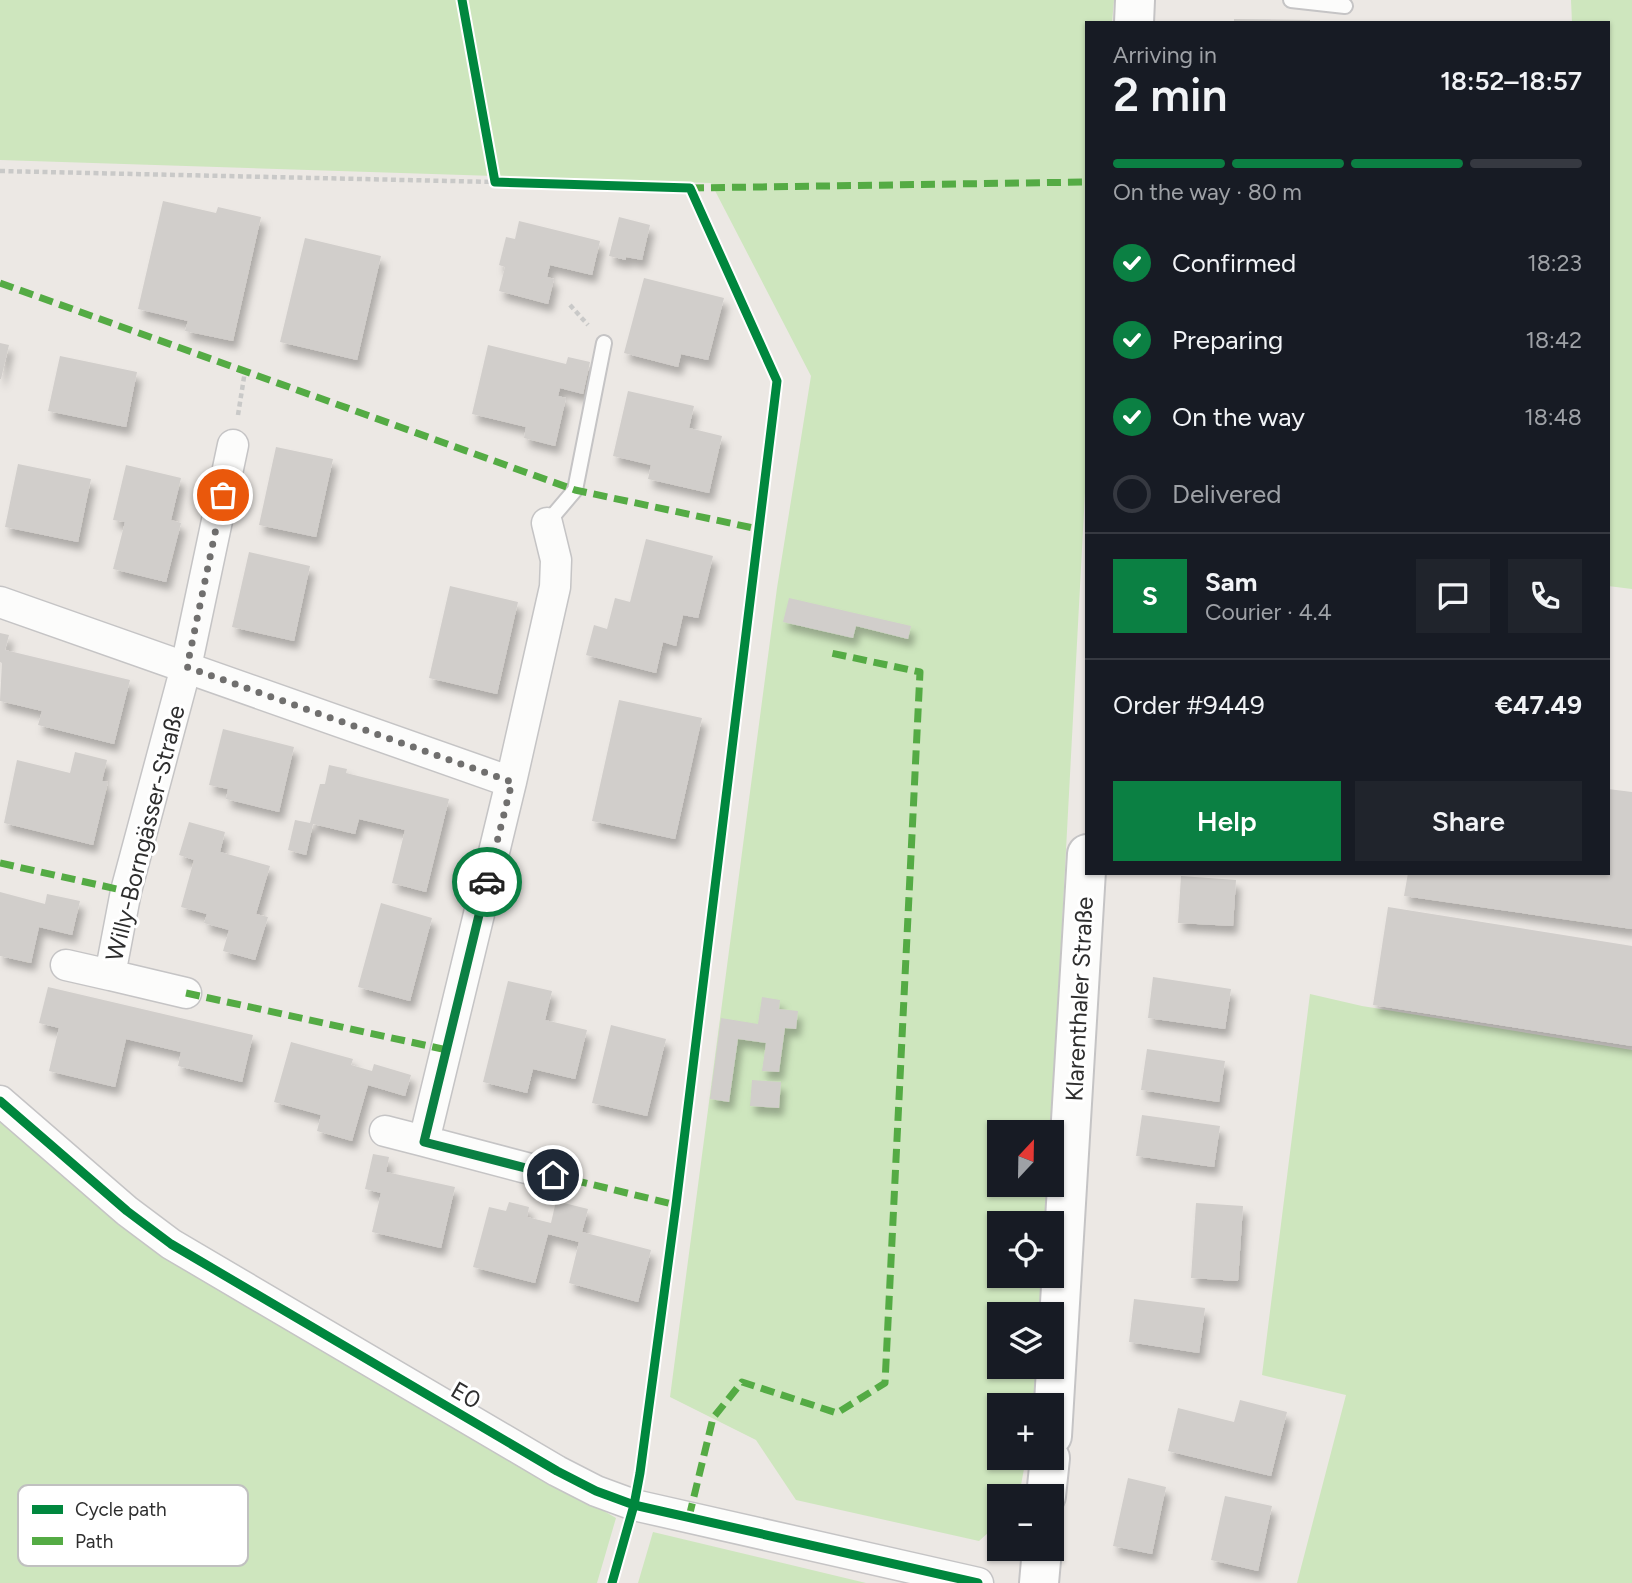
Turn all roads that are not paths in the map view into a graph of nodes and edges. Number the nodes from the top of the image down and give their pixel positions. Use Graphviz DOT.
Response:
graph roads {
  1 [pos="1135,0"];
  2 [pos="1291,0"];
  3 [pos="1345,6"];
  4 [pos="1134,21"];
  5 [pos="604,343"];
  6 [pos="233,445"];
  7 [pos="547,523"];
  8 [pos="0,603"];
  9 [pos="187,667"];
  10 [pos="512,782"];
  11 [pos="1086,875"];
  12 [pos="66,965"];
  13 [pos="110,975"];
  14 [pos="186,993"];
  15 [pos="0,1101"];
  16 [pos="385,1131"];
  17 [pos="424,1142"];
  18 [pos="553,1175"];
  19 [pos="1055,1393"];
  20 [pos="1041,1561"];
  21 [pos="978,1583"];
  22 [pos="1039,1583"];
  1 -- 4 [label="main road"];
  2 -- 3 [label="lane"];
  5 -- 7 [label="lane"];
  6 -- 9 [label="street, Willy-Borngässer-Straße"];
  7 -- 10 [label="street"];
  8 -- 9 [label="street"];
  9 -- 10 [label="street"];
  9 -- 13 [label="street, Willy-Borngässer-Straße"];
  10 -- 17 [label="street"];
  11 -- 19 [label="main road, Klarenthaler Straße"];
  12 -- 13 [label="street, Willy-Borngässer-Straße"];
  13 -- 14 [label="street, Willy-Borngässer-Straße"];
  15 -- 21 [label="street, E0"];
  16 -- 17 [label="street"];
  17 -- 18 [label="street"];
  20 -- 22 [label="main road"];
}
